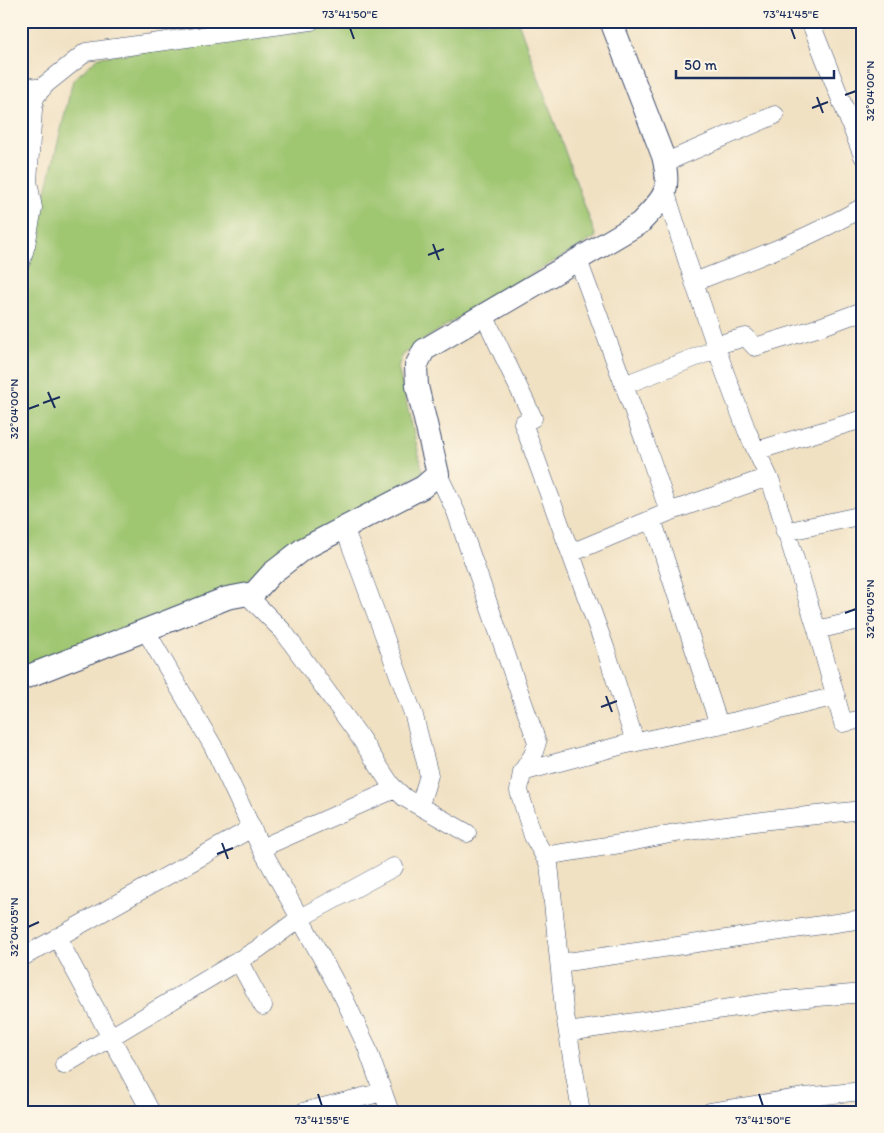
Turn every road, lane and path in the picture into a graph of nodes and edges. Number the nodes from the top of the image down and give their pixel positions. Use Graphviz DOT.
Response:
graph roads {
  1 [pos="311,21"];
  2 [pos="610,21"];
  3 [pos="810,21"];
  4 [pos="21,85"];
  5 [pos="42,89"];
  6 [pos="775,115"];
  7 [pos="863,156"];
  8 [pos="664,163"];
  9 [pos="665,190"];
  10 [pos="863,207"];
  11 [pos="578,260"];
  12 [pos="21,262"];
  13 [pos="694,282"];
  14 [pos="863,311"];
  15 [pos="484,315"];
  16 [pos="716,347"];
  17 [pos="624,385"];
  18 [pos="863,419"];
  19 [pos="756,451"];
  20 [pos="438,474"];
  21 [pos="768,476"];
  22 [pos="669,512"];
  23 [pos="863,514"];
  24 [pos="652,519"];
  25 [pos="344,528"];
  26 [pos="786,532"];
  27 [pos="571,554"];
  28 [pos="246,594"];
  29 [pos="863,619"];
  30 [pos="817,630"];
  31 [pos="146,631"];
  32 [pos="21,679"];
  33 [pos="836,696"];
  34 [pos="863,719"];
  35 [pos="720,724"];
  36 [pos="635,742"];
  37 [pos="522,772"];
  38 [pos="395,789"];
  39 [pos="420,806"];
  40 [pos="863,810"];
  41 [pos="252,828"];
  42 [pos="467,833"];
  43 [pos="261,848"];
  44 [pos="544,856"];
  45 [pos="394,867"];
  46 [pos="300,918"];
  47 [pos="863,919"];
  48 [pos="57,937"];
  49 [pos="21,958"];
  50 [pos="238,960"];
  51 [pos="560,963"];
  52 [pos="863,992"];
  53 [pos="263,1006"];
  54 [pos="568,1032"];
  55 [pos="110,1036"];
  56 [pos="64,1065"];
  57 [pos="863,1091"];
  58 [pos="383,1092"];
  59 [pos="151,1112"];
  60 [pos="303,1112"];
  61 [pos="390,1112"];
  62 [pos="581,1112"];
  63 [pos="710,1112"];
  1 -- 5 [label="street"];
  2 -- 8 [label="street"];
  3 -- 7 [label="street"];
  4 -- 5 [label="street"];
  5 -- 12 [label="street"];
  6 -- 8 [label="street"];
  8 -- 9 [label="street"];
  9 -- 11 [label="street"];
  9 -- 13 [label="street"];
  10 -- 13 [label="street"];
  11 -- 15 [label="street"];
  11 -- 17 [label="street"];
  13 -- 16 [label="street"];
  14 -- 16 [label="street"];
  15 -- 20 [label="street"];
  15 -- 27 [label="street"];
  16 -- 17 [label="street"];
  16 -- 19 [label="street"];
  17 -- 22 [label="street"];
  18 -- 19 [label="street"];
  19 -- 21 [label="street"];
  20 -- 25 [label="street"];
  20 -- 37 [label="street"];
  21 -- 22 [label="street"];
  21 -- 26 [label="street"];
  22 -- 24 [label="street"];
  23 -- 26 [label="street"];
  24 -- 27 [label="street"];
  24 -- 35 [label="street"];
  25 -- 28 [label="street"];
  25 -- 39 [label="street"];
  26 -- 30 [label="street"];
  27 -- 36 [label="street"];
  28 -- 31 [label="street"];
  28 -- 38 [label="street"];
  29 -- 30 [label="street"];
  30 -- 33 [label="street"];
  31 -- 32 [label="street"];
  31 -- 41 [label="street"];
  33 -- 34 [label="street"];
  33 -- 35 [label="street"];
  35 -- 36 [label="street"];
  36 -- 37 [label="street"];
  37 -- 44 [label="street"];
  38 -- 39 [label="street"];
  38 -- 43 [label="street"];
  39 -- 42 [label="street"];
  40 -- 44 [label="street"];
  41 -- 43 [label="street"];
  41 -- 48 [label="street"];
  43 -- 46 [label="street"];
  44 -- 51 [label="street"];
  45 -- 46 [label="street"];
  46 -- 50 [label="street"];
  46 -- 58 [label="street"];
  47 -- 51 [label="street"];
  48 -- 49 [label="street"];
  48 -- 55 [label="street"];
  50 -- 53 [label="street"];
  50 -- 55 [label="street"];
  51 -- 54 [label="street"];
  52 -- 54 [label="street"];
  54 -- 62 [label="street"];
  55 -- 56 [label="street"];
  55 -- 59 [label="street"];
  57 -- 63 [label="street"];
  58 -- 60 [label="street"];
  58 -- 61 [label="street"];
}
